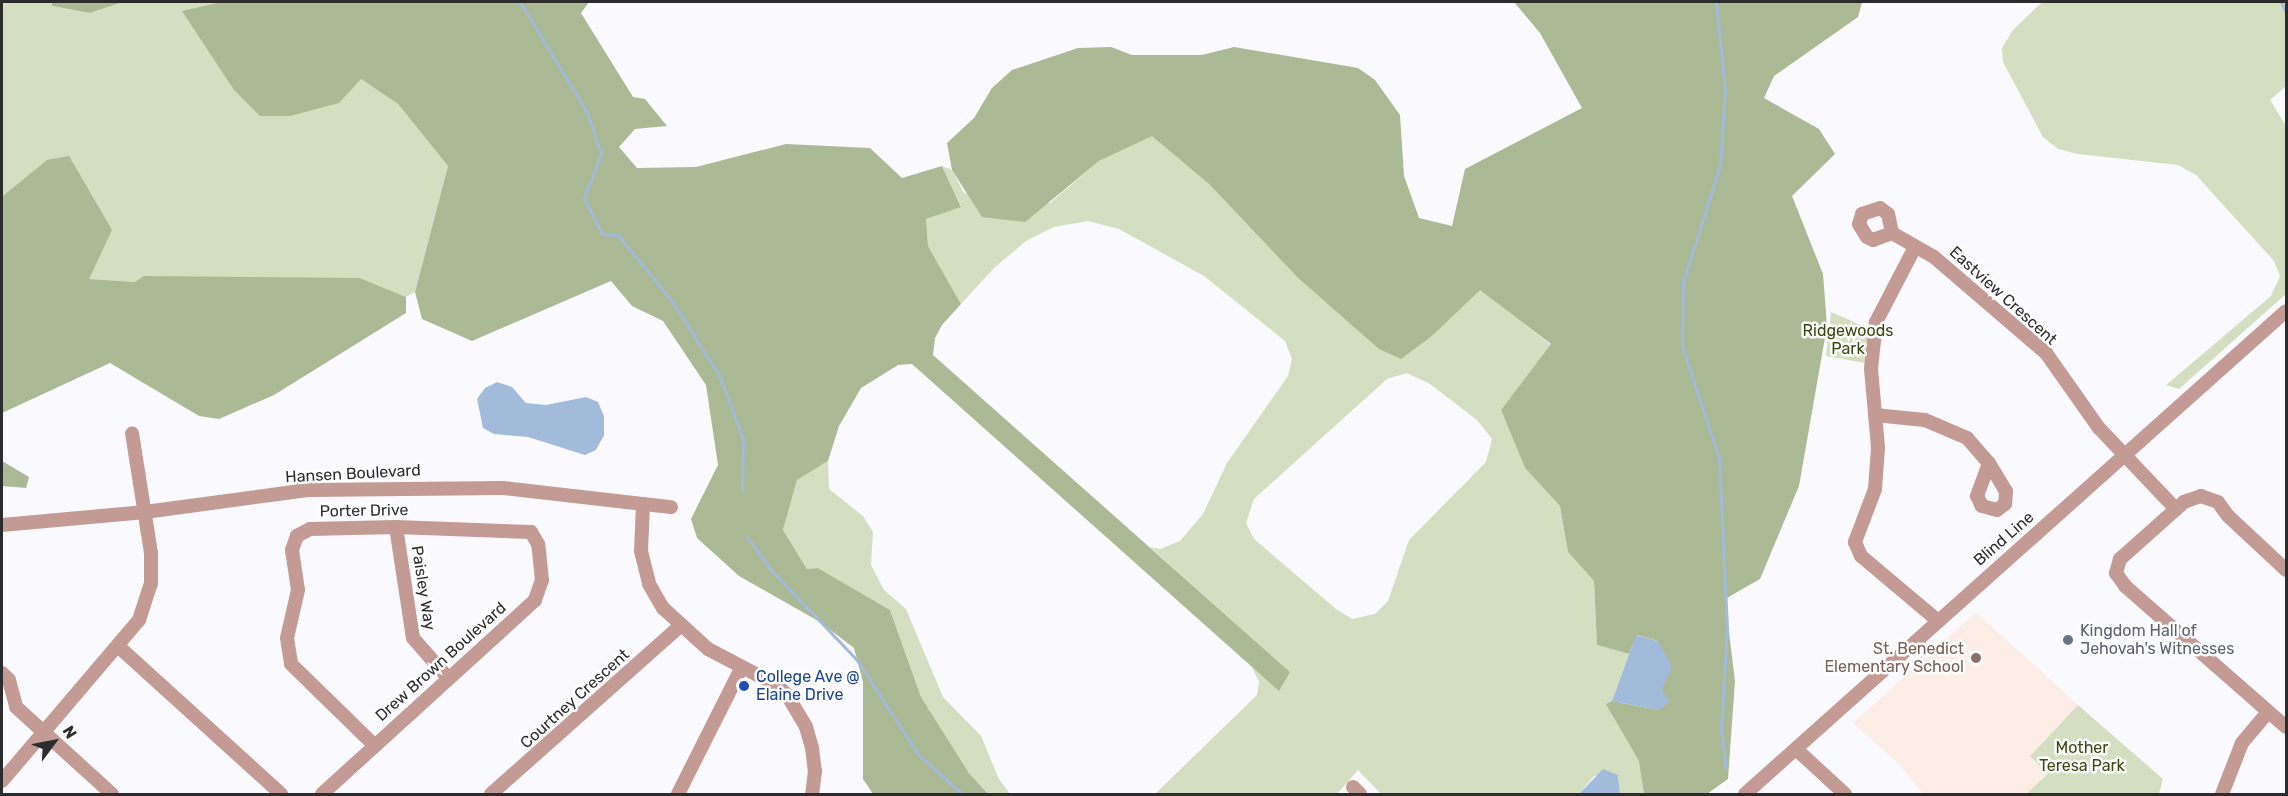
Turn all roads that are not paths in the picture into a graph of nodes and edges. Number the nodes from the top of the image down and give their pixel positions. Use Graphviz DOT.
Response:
graph roads {
  1 [pos="1892,233"];
  2 [pos="1915,247"];
  3 [pos="2286,311"];
  4 [pos="1875,415"];
  5 [pos="132,434"];
  6 [pos="2124,455"];
  7 [pos="1989,463"];
  8 [pos="643,504"];
  9 [pos="671,507"];
  10 [pos="2176,509"];
  11 [pos="145,512"];
  12 [pos="2,525"];
  13 [pos="396,526"];
  14 [pos="535,537"];
  15 [pos="2286,570"];
  16 [pos="1937,620"];
  17 [pos="679,627"];
  18 [pos="119,647"];
  19 [pos="742,667"];
  20 [pos="2,673"];
  21 [pos="448,678"];
  22 [pos="2268,712"];
  23 [pos="2286,727"];
  24 [pos="44,734"];
  25 [pos="374,745"];
  26 [pos="1796,749"];
  27 [pos="2,781"];
  28 [pos="112,795"];
  29 [pos="282,795"];
  30 [pos="322,795"];
  31 [pos="491,795"];
  32 [pos="678,795"];
  33 [pos="812,795"];
  34 [pos="1744,795"];
  35 [pos="1845,795"];
  36 [pos="2222,795"];
  1 -- 2 [label="street, Eastview Crescent"];
  2 -- 4 [label="street"];
  2 -- 6 [label="street, Eastview Crescent"];
  3 -- 6 [label="street, Blind Line"];
  4 -- 7 [label="street"];
  4 -- 16 [label="street"];
  5 -- 11 [label="street"];
  6 -- 10 [label="street, Eastview Crescent"];
  6 -- 16 [label="street, Blind Line"];
  8 -- 9 [label="street, Hansen Boulevard"];
  8 -- 11 [label="street, Hansen Boulevard"];
  8 -- 17 [label="street"];
  10 -- 15 [label="street"];
  10 -- 22 [label="street"];
  11 -- 12 [label="street, Hansen Boulevard"];
  11 -- 18 [label="street"];
  13 -- 14 [label="street, Porter Drive"];
  13 -- 21 [label="street, Paisley Way"];
  13 -- 25 [label="street, Porter Drive"];
  14 -- 21 [label="street, Drew Brown Boulevard"];
  16 -- 26 [label="street, Blind Line"];
  17 -- 19 [label="street"];
  17 -- 31 [label="street, Courtney Crescent"];
  18 -- 24 [label="street"];
  18 -- 29 [label="street"];
  19 -- 32 [label="street"];
  19 -- 33 [label="street"];
  20 -- 24 [label="street"];
  21 -- 25 [label="street, Drew Brown Boulevard"];
  22 -- 23 [label="street"];
  22 -- 36 [label="street"];
  24 -- 27 [label="street"];
  24 -- 28 [label="street"];
  25 -- 30 [label="street, Drew Brown Boulevard"];
  26 -- 34 [label="street, Blind Line"];
  26 -- 35 [label="street"];
}
